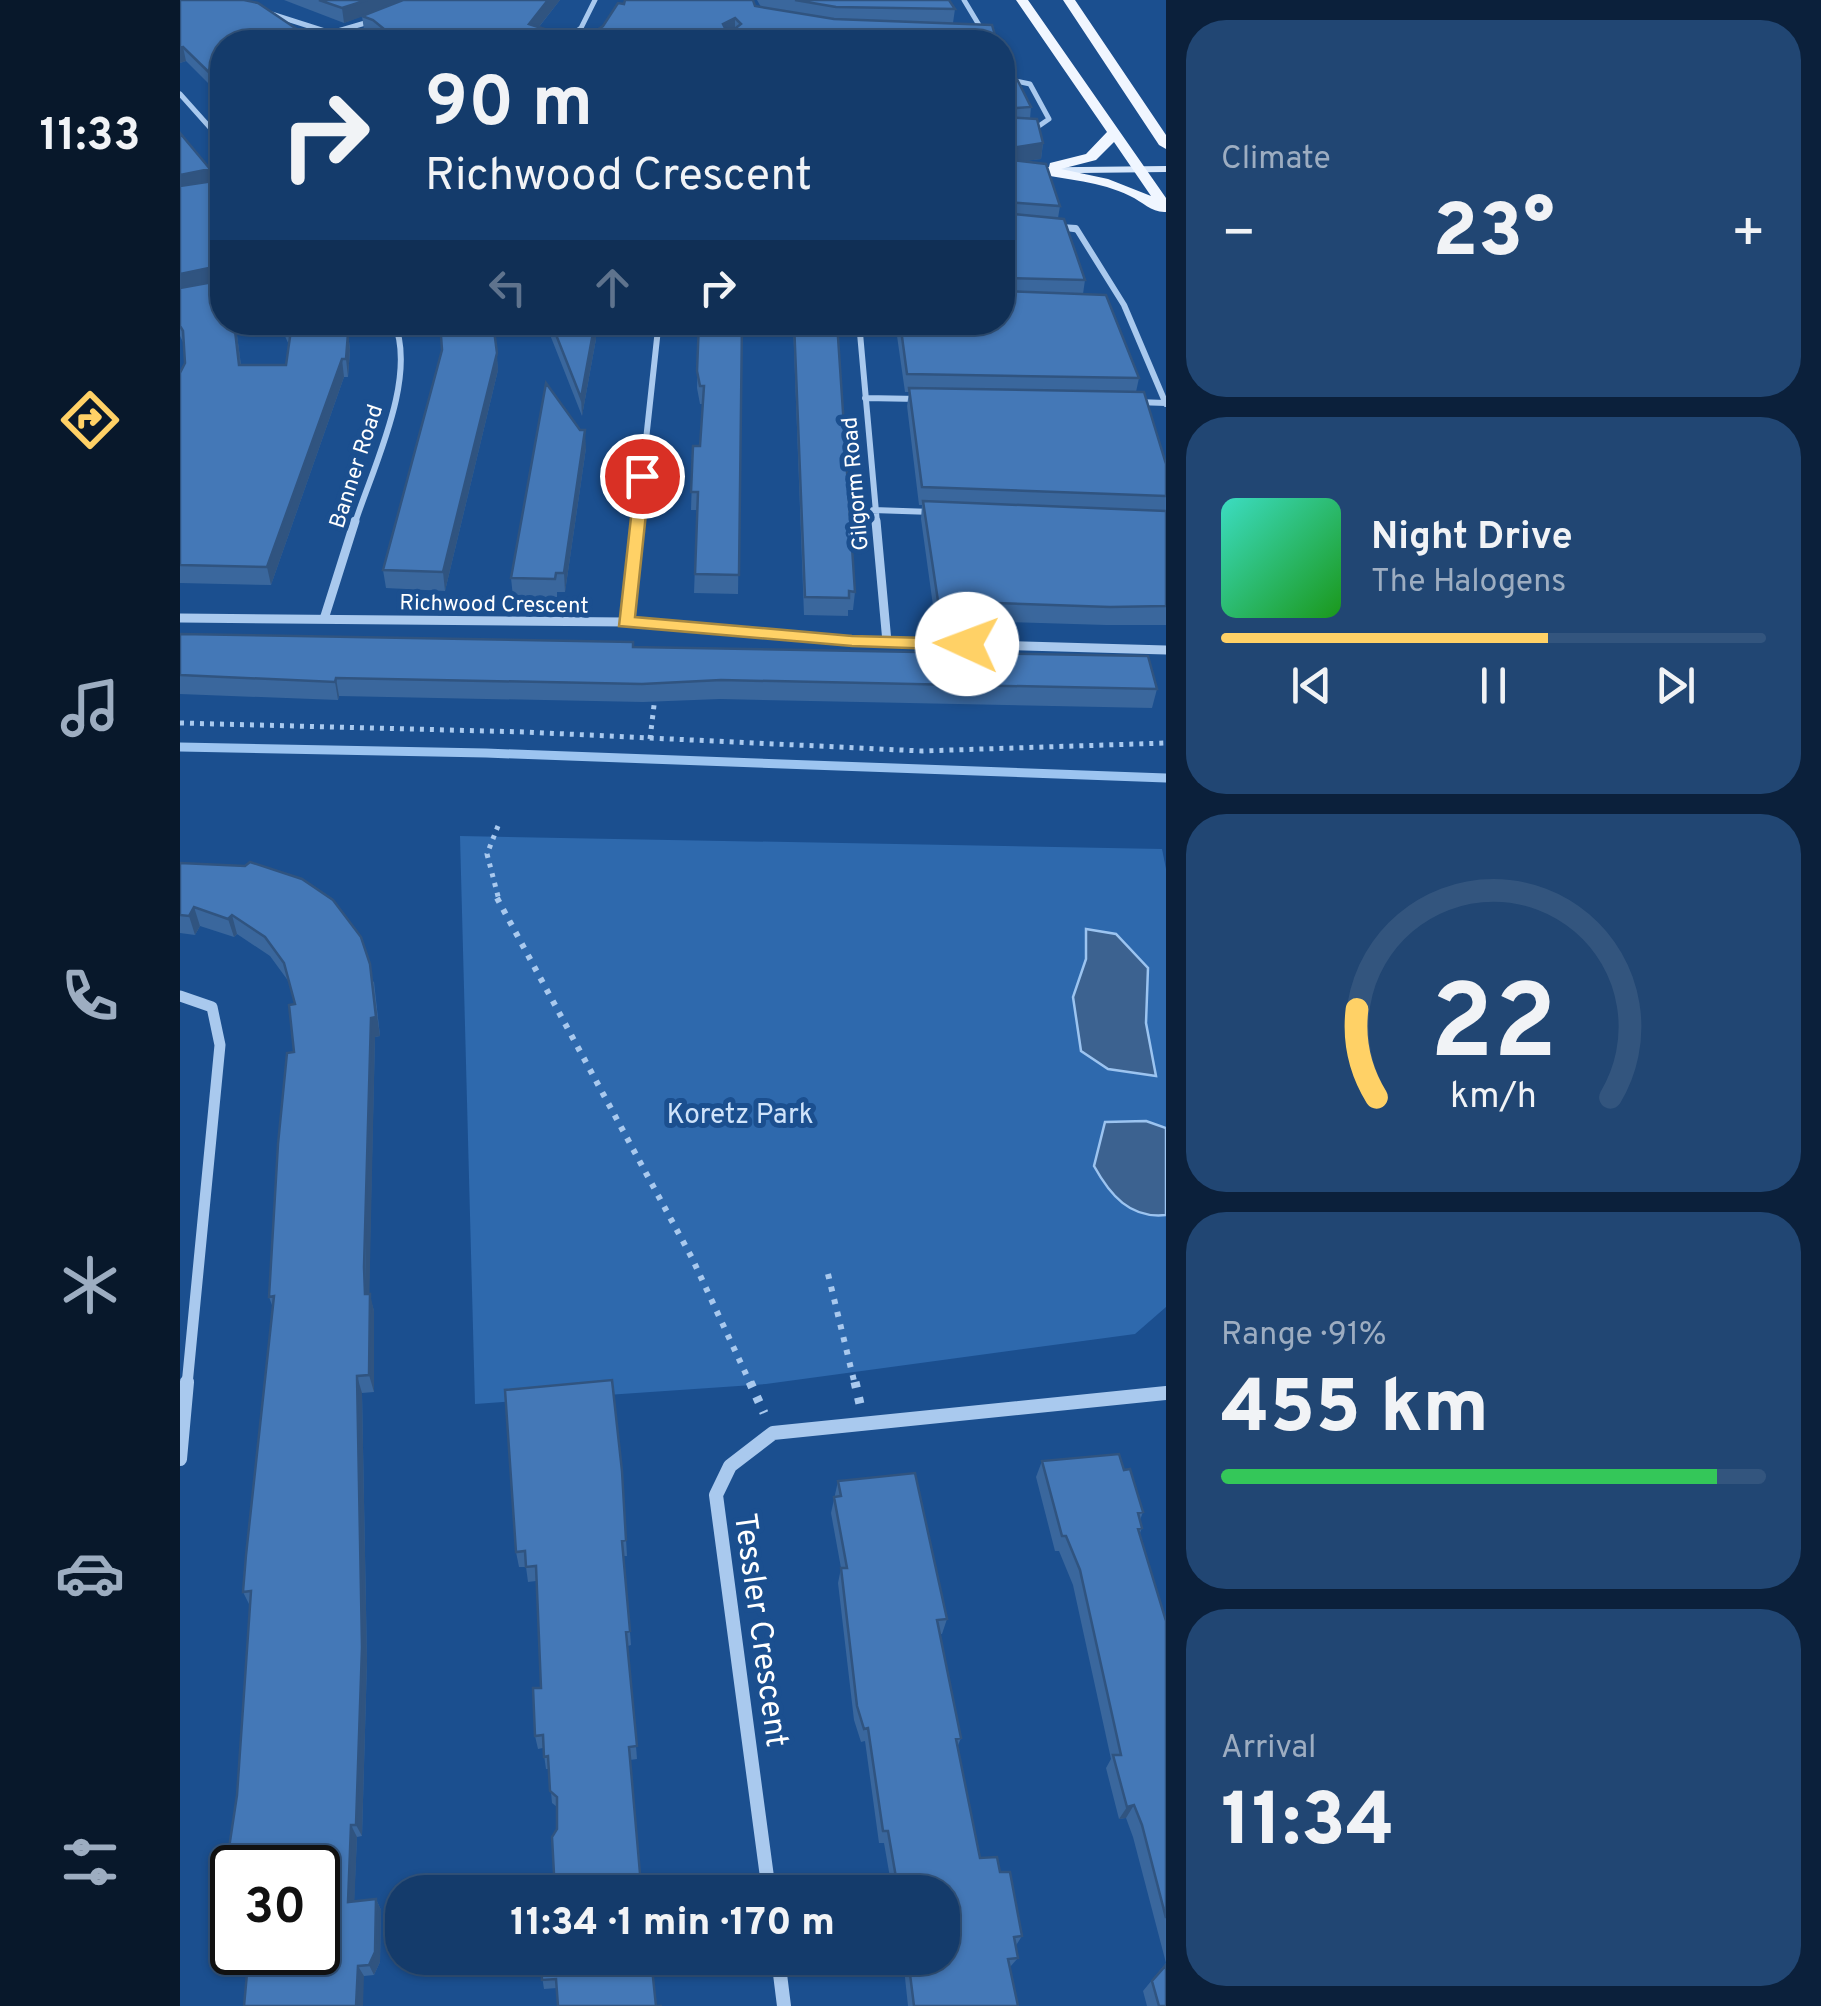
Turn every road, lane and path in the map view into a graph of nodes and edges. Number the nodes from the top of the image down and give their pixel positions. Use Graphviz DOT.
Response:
graph roads {
  1 [pos="595,0"];
  2 [pos="964,0"];
  3 [pos="1022,0"];
  4 [pos="1068,0"];
  5 [pos="250,8"];
  6 [pos="380,19"];
  7 [pos="321,30"];
  8 [pos="342,30"];
  9 [pos="577,30"];
  10 [pos="966,30"];
  11 [pos="1015,81"];
  12 [pos="180,94"];
  13 [pos="1148,120"];
  14 [pos="210,128"];
  15 [pos="1015,129"];
  16 [pos="1114,130"];
  17 [pos="1166,132"];
  18 [pos="1166,144"];
  19 [pos="1015,169"];
  20 [pos="1141,169"];
  21 [pos="1166,169"];
  22 [pos="1015,170"];
  23 [pos="1040,170"];
  24 [pos="1166,211"];
  25 [pos="1039,226"];
  26 [pos="1107,304"];
  27 [pos="1124,305"];
  28 [pos="399,335"];
  29 [pos="657,335"];
  30 [pos="860,335"];
  31 [pos="865,398"];
  32 [pos="921,399"];
  33 [pos="1128,402"];
  34 [pos="1166,404"];
  35 [pos="873,510"];
  36 [pos="951,513"];
  37 [pos="180,618"];
  38 [pos="324,619"];
  39 [pos="626,622"];
  40 [pos="887,642"];
  41 [pos="1166,650"];
  42 [pos="657,683"];
  43 [pos="180,722"];
  44 [pos="650,740"];
  45 [pos="1166,743"];
  46 [pos="498,826"];
  47 [pos="180,996"];
  48 [pos="828,1274"];
  49 [pos="1166,1393"];
  50 [pos="864,1422"];
  51 [pos="773,1433"];
  52 [pos="180,1459"];
  53 [pos="767,1875"];
  54 [pos="780,1975"];
  55 [pos="784,2006"];
  1 -- 9 [label="street"];
  2 -- 10 [label="street"];
  3 -- 16 [label="main road"];
  4 -- 13 [label="main road"];
  5 -- 7 [label="street"];
  6 -- 8 [label="street"];
  11 -- 15 [label="street"];
  12 -- 14 [label="street"];
  13 -- 17 [label="main road"];
  13 -- 18 [label="main road"];
  16 -- 19 [label="main road"];
  16 -- 20 [label="main road"];
  20 -- 21 [label="street"];
  20 -- 23 [label="street"];
  20 -- 24 [label="main road"];
  22 -- 23 [label="street"];
  23 -- 24 [label="main road"];
  25 -- 27 [label="street"];
  26 -- 27 [label="street"];
  27 -- 34 [label="street"];
  28 -- 38 [label="street, Banner Road"];
  29 -- 39 [label="street, Richwood Crescent"];
  30 -- 31 [label="street, Gilgorm Road"];
  31 -- 32 [label="street"];
  31 -- 35 [label="street, Gilgorm Road"];
  33 -- 34 [label="street"];
  35 -- 36 [label="street"];
  35 -- 40 [label="street, Gilgorm Road"];
  37 -- 38 [label="street, Richwood Crescent"];
  38 -- 39 [label="street, Richwood Crescent"];
  39 -- 40 [label="street"];
  40 -- 41 [label="street"];
  42 -- 44 [label="path"];
  43 -- 44 [label="path"];
  44 -- 45 [label="path"];
  46 -- 51 [label="path"];
  47 -- 52 [label="street"];
  48 -- 50 [label="path"];
  49 -- 50 [label="street"];
  50 -- 51 [label="street"];
  51 -- 53 [label="street, Tessler Crescent"];
  54 -- 55 [label="street"];
}
